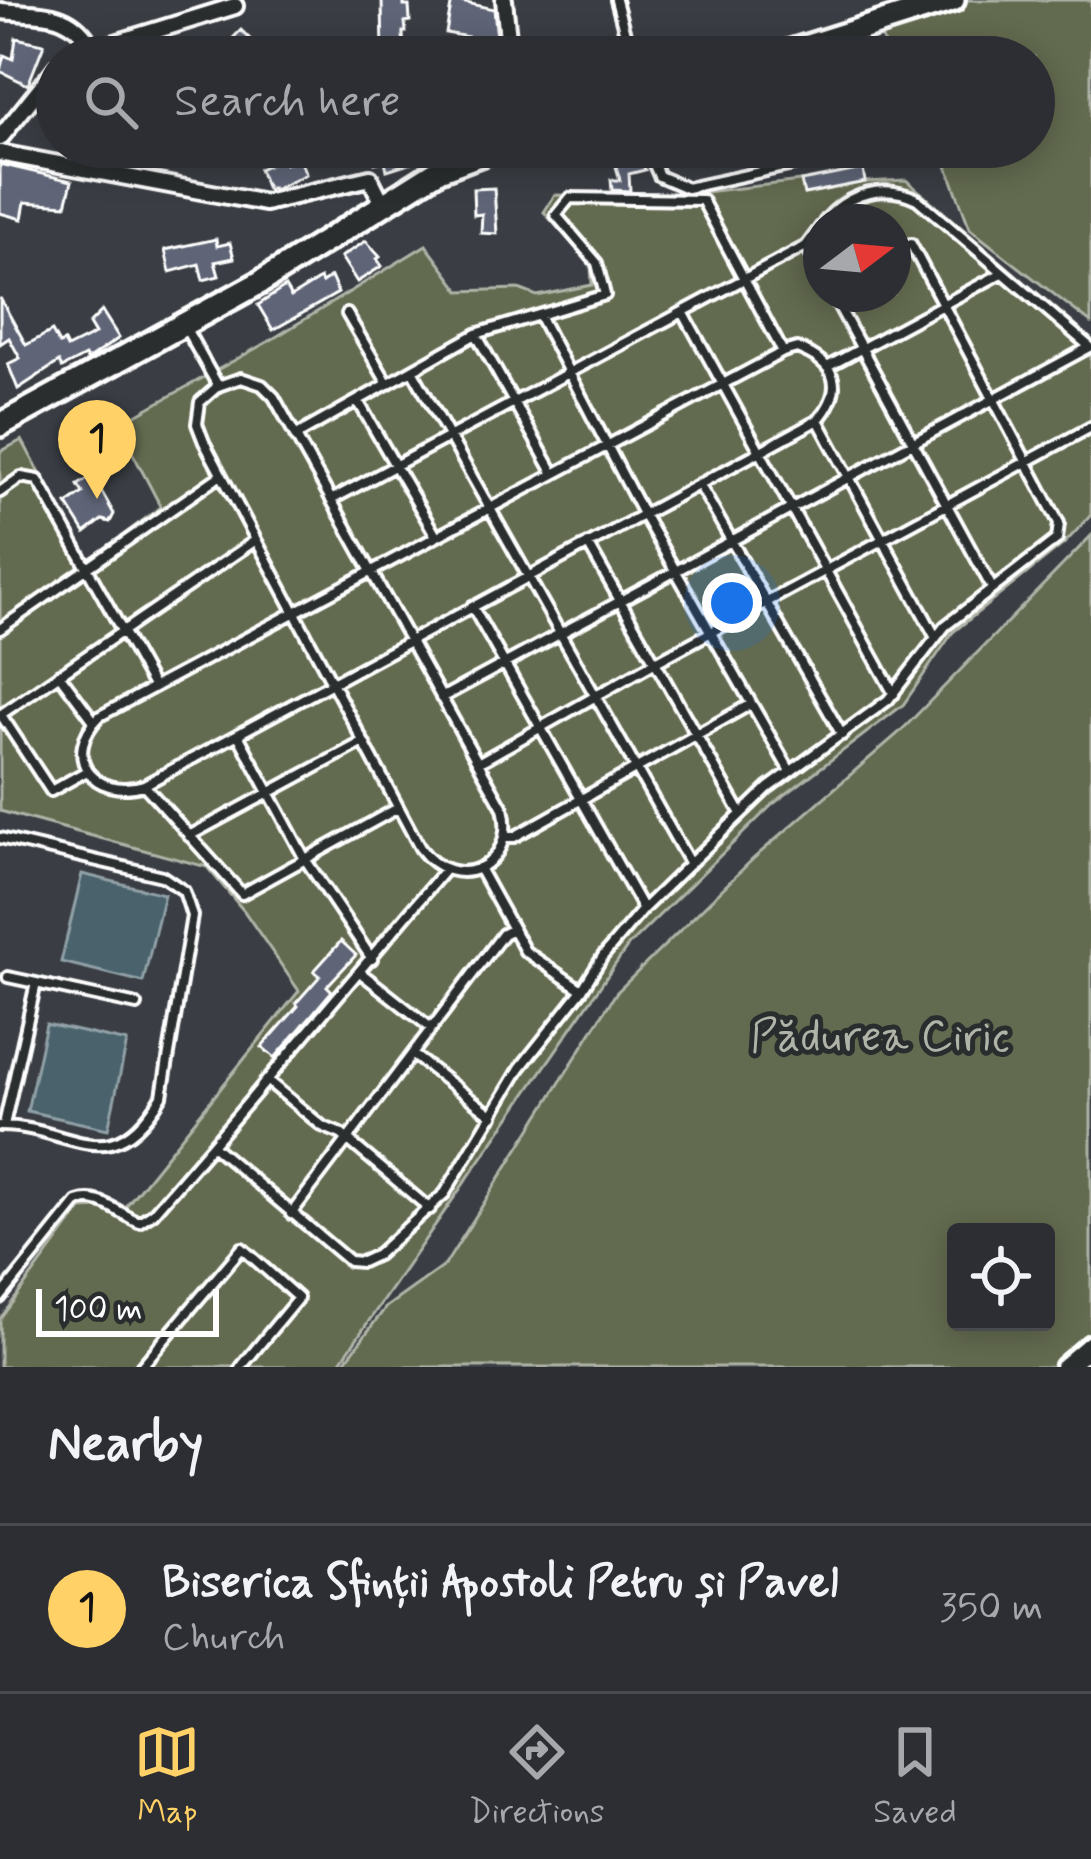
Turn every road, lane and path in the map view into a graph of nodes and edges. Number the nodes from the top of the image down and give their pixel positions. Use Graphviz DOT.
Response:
graph roads {
  1 [pos="504,0"];
  2 [pos="616,0"];
  3 [pos="953,0"];
  4 [pos="235,6"];
  5 [pos="0,11"];
  6 [pos="85,36"];
  7 [pos="136,36"];
  8 [pos="508,36"];
  9 [pos="626,36"];
  10 [pos="839,36"];
  11 [pos="36,94"];
  12 [pos="0,138"];
  13 [pos="0,153"];
  14 [pos="36,160"];
  15 [pos="80,168"];
  16 [pos="444,168"];
  17 [pos="655,168"];
  18 [pos="779,168"];
  19 [pos="383,204"];
  20 [pos="840,204"];
  21 [pos="911,244"];
  22 [pos="803,248"];
  23 [pos="1002,273"];
  24 [pos="744,279"];
  25 [pos="944,306"];
  26 [pos="683,312"];
  27 [pos="842,312"];
  28 [pos="347,314"];
  29 [pos="539,316"];
  30 [pos="184,326"];
  31 [pos="476,334"];
  32 [pos="1091,347"];
  33 [pos="862,349"];
  34 [pos="783,352"];
  35 [pos="829,367"];
  36 [pos="412,370"];
  37 [pos="571,372"];
  38 [pos="388,384"];
  39 [pos="723,384"];
  40 [pos="218,386"];
  41 [pos="994,399"];
  42 [pos="358,401"];
  43 [pos="514,403"];
  44 [pos="818,420"];
  45 [pos="0,425"];
  46 [pos="1091,428"];
  47 [pos="296,436"];
  48 [pos="451,436"];
  49 [pos="914,442"];
  50 [pos="607,446"];
  51 [pos="760,451"];
  52 [pos="1027,462"];
  53 [pos="396,466"];
  54 [pos="221,475"];
  55 [pos="554,475"];
  56 [pos="849,477"];
  57 [pos="699,484"];
  58 [pos="0,492"];
  59 [pos="331,500"];
  60 [pos="947,505"];
  61 [pos="490,507"];
  62 [pos="790,508"];
  63 [pos="643,514"];
  64 [pos="436,536"];
  65 [pos="730,539"];
  66 [pos="256,540"];
  67 [pos="883,540"];
  68 [pos="588,544"];
  69 [pos="370,570"];
  70 [pos="675,570"];
  71 [pos="86,571"];
  72 [pos="825,571"];
  73 [pos="527,577"];
  74 [pos="991,586"];
  75 [pos="619,600"];
  76 [pos="765,603"];
  77 [pos="472,606"];
  78 [pos="293,610"];
  79 [pos="0,629"];
  80 [pos="121,632"];
  81 [pos="558,633"];
  82 [pos="710,633"];
  83 [pos="935,636"];
  84 [pos="409,640"];
  85 [pos="504,663"];
  86 [pos="654,663"];
  87 [pos="59,674"];
  88 [pos="331,683"];
  89 [pos="153,686"];
  90 [pos="894,694"];
  91 [pos="593,696"];
  92 [pos="441,698"];
  93 [pos="751,704"];
  94 [pos="0,714"];
  95 [pos="94,721"];
  96 [pos="539,727"];
  97 [pos="238,734"];
  98 [pos="695,735"];
  99 [pos="842,735"];
  100 [pos="363,742"];
  101 [pos="478,763"];
  102 [pos="634,770"];
  103 [pos="87,771"];
  104 [pos="790,771"];
  105 [pos="144,785"];
  106 [pos="268,793"];
  107 [pos="581,800"];
  108 [pos="398,808"];
  109 [pos="740,812"];
  110 [pos="188,836"];
  111 [pos="506,837"];
  112 [pos="0,838"];
  113 [pos="305,859"];
  114 [pos="690,864"];
  115 [pos="479,868"];
  116 [pos="444,871"];
  117 [pos="643,909"];
  118 [pos="511,930"];
  119 [pos="372,959"];
  120 [pos="361,973"];
  121 [pos="8,976"];
  122 [pos="36,983"];
  123 [pos="582,990"];
  124 [pos="137,1005"];
  125 [pos="431,1028"];
  126 [pos="412,1054"];
  127 [pos="268,1082"];
  128 [pos="494,1115"];
  129 [pos="2,1125"];
  130 [pos="347,1140"];
  131 [pos="212,1145"];
  132 [pos="430,1209"];
  133 [pos="291,1214"];
  134 [pos="0,1298"];
  135 [pos="1091,1345"];
  136 [pos="141,1367"];
  137 [pos="241,1367"];
  138 [pos="1065,1367"];
  1 -- 8 [label="street"];
  2 -- 9 [label="lane"];
  3 -- 10 [label="main road"];
  4 -- 7 [label="street"];
  5 -- 6 [label="street"];
  11 -- 12 [label="street"];
  13 -- 14 [label="street"];
  15 -- 19 [label="street"];
  16 -- 19 [label="main road"];
  17 -- 18 [label="lane"];
  19 -- 30 [label="main road"];
  20 -- 23 [label="lane"];
  21 -- 25 [label="lane"];
  22 -- 24 [label="lane"];
  23 -- 25 [label="lane"];
  23 -- 32 [label="lane"];
  24 -- 26 [label="lane"];
  24 -- 29 [label="lane"];
  24 -- 34 [label="lane"];
  25 -- 33 [label="lane"];
  25 -- 41 [label="lane"];
  26 -- 37 [label="lane"];
  26 -- 39 [label="lane"];
  27 -- 33 [label="lane"];
  28 -- 38 [label="lane"];
  29 -- 31 [label="lane"];
  29 -- 37 [label="lane"];
  30 -- 40 [label="lane"];
  30 -- 45 [label="main road"];
  31 -- 36 [label="lane"];
  31 -- 43 [label="lane"];
  32 -- 41 [label="lane"];
  33 -- 35 [label="lane"];
  33 -- 49 [label="lane"];
  34 -- 35 [label="lane"];
  34 -- 39 [label="lane"];
  35 -- 44 [label="lane"];
  36 -- 38 [label="lane"];
  36 -- 48 [label="lane"];
  37 -- 43 [label="lane"];
  37 -- 50 [label="lane"];
  38 -- 42 [label="lane"];
  39 -- 50 [label="lane"];
  39 -- 51 [label="lane"];
  40 -- 47 [label="lane"];
  40 -- 54 [label="lane"];
  41 -- 49 [label="lane"];
  41 -- 52 [label="lane"];
  42 -- 47 [label="lane"];
  42 -- 53 [label="lane"];
  43 -- 48 [label="lane"];
  43 -- 55 [label="lane"];
  44 -- 51 [label="lane"];
  44 -- 56 [label="lane"];
  46 -- 52 [label="lane"];
  47 -- 59 [label="lane"];
  48 -- 53 [label="lane"];
  48 -- 61 [label="lane"];
  49 -- 56 [label="lane"];
  49 -- 60 [label="lane"];
  50 -- 55 [label="lane"];
  50 -- 63 [label="lane"];
  51 -- 57 [label="lane"];
  51 -- 62 [label="lane"];
  52 -- 60 [label="lane"];
  52 -- 74 [label="lane"];
  53 -- 59 [label="lane"];
  53 -- 64 [label="lane"];
  54 -- 66 [label="lane"];
  54 -- 71 [label="lane"];
  55 -- 61 [label="lane"];
  56 -- 62 [label="lane"];
  56 -- 67 [label="lane"];
  57 -- 63 [label="lane"];
  57 -- 65 [label="lane"];
  58 -- 71 [label="lane"];
  59 -- 69 [label="lane"];
  60 -- 67 [label="lane"];
  60 -- 74 [label="lane"];
  61 -- 64 [label="lane"];
  61 -- 73 [label="lane"];
  62 -- 65 [label="lane"];
  62 -- 72 [label="lane"];
  63 -- 68 [label="lane"];
  63 -- 70 [label="lane"];
  64 -- 69 [label="lane"];
  65 -- 70 [label="lane"];
  65 -- 76 [label="lane"];
  66 -- 78 [label="lane"];
  66 -- 80 [label="lane"];
  67 -- 72 [label="lane"];
  67 -- 83 [label="lane"];
  68 -- 73 [label="lane"];
  68 -- 75 [label="lane"];
  69 -- 78 [label="lane"];
  69 -- 84 [label="lane"];
  70 -- 75 [label="lane"];
  70 -- 82 [label="lane"];
  71 -- 79 [label="lane"];
  71 -- 80 [label="lane"];
  72 -- 76 [label="lane"];
  72 -- 90 [label="lane"];
  73 -- 77 [label="lane"];
  73 -- 81 [label="lane"];
  74 -- 83 [label="lane"];
  75 -- 81 [label="lane"];
  75 -- 86 [label="lane"];
  76 -- 82 [label="lane"];
  76 -- 99 [label="lane"];
  77 -- 84 [label="lane"];
  77 -- 85 [label="lane"];
  78 -- 88 [label="lane"];
  78 -- 89 [label="lane"];
  80 -- 87 [label="lane"];
  80 -- 89 [label="lane"];
  81 -- 85 [label="lane"];
  81 -- 91 [label="lane"];
  82 -- 86 [label="lane"];
  82 -- 93 [label="lane"];
  83 -- 90 [label="lane"];
  84 -- 88 [label="lane"];
  84 -- 92 [label="lane"];
  85 -- 92 [label="lane"];
  85 -- 96 [label="lane"];
  86 -- 91 [label="lane"];
  86 -- 98 [label="lane"];
  87 -- 94 [label="lane"];
  87 -- 95 [label="lane"];
  88 -- 97 [label="lane"];
  88 -- 100 [label="lane"];
  89 -- 95 [label="lane"];
  90 -- 99 [label="lane"];
  91 -- 96 [label="lane"];
  91 -- 102 [label="lane"];
  92 -- 101 [label="lane"];
  93 -- 98 [label="lane"];
  93 -- 104 [label="lane"];
  94 -- 103 [label="lane"];
  95 -- 103 [label="lane"];
  96 -- 101 [label="lane"];
  96 -- 107 [label="lane"];
  97 -- 105 [label="lane"];
  97 -- 106 [label="lane"];
  98 -- 102 [label="lane"];
  98 -- 109 [label="lane"];
  99 -- 104 [label="lane"];
  100 -- 106 [label="lane"];
  100 -- 108 [label="lane"];
  101 -- 111 [label="lane"];
  102 -- 107 [label="lane"];
  102 -- 114 [label="lane"];
  103 -- 105 [label="lane"];
  104 -- 109 [label="lane"];
  105 -- 110 [label="lane"];
  106 -- 110 [label="lane"];
  106 -- 113 [label="lane"];
  107 -- 111 [label="lane"];
  107 -- 117 [label="lane"];
  108 -- 113 [label="lane"];
  108 -- 116 [label="lane"];
  109 -- 114 [label="lane"];
  110 -- 113 [label="lane"];
  111 -- 115 [label="lane"];
  112 -- 129 [label="lane"];
  113 -- 119 [label="lane"];
  114 -- 117 [label="lane"];
  115 -- 116 [label="lane"];
  115 -- 118 [label="lane"];
  116 -- 119 [label="lane"];
  117 -- 123 [label="lane"];
  118 -- 123 [label="lane"];
  118 -- 125 [label="lane"];
  119 -- 120 [label="lane"];
  120 -- 125 [label="lane"];
  120 -- 127 [label="lane"];
  121 -- 122 [label="lane"];
  122 -- 124 [label="lane"];
  122 -- 129 [label="lane"];
  123 -- 128 [label="lane"];
  125 -- 126 [label="lane"];
  126 -- 128 [label="lane"];
  126 -- 130 [label="lane"];
  127 -- 130 [label="lane"];
  127 -- 131 [label="lane"];
  128 -- 132 [label="lane"];
  130 -- 132 [label="lane"];
  130 -- 133 [label="lane"];
  131 -- 133 [label="lane"];
  131 -- 134 [label="lane"];
  132 -- 133 [label="lane"];
  135 -- 138 [label="street"];
  136 -- 137 [label="lane"];
}
